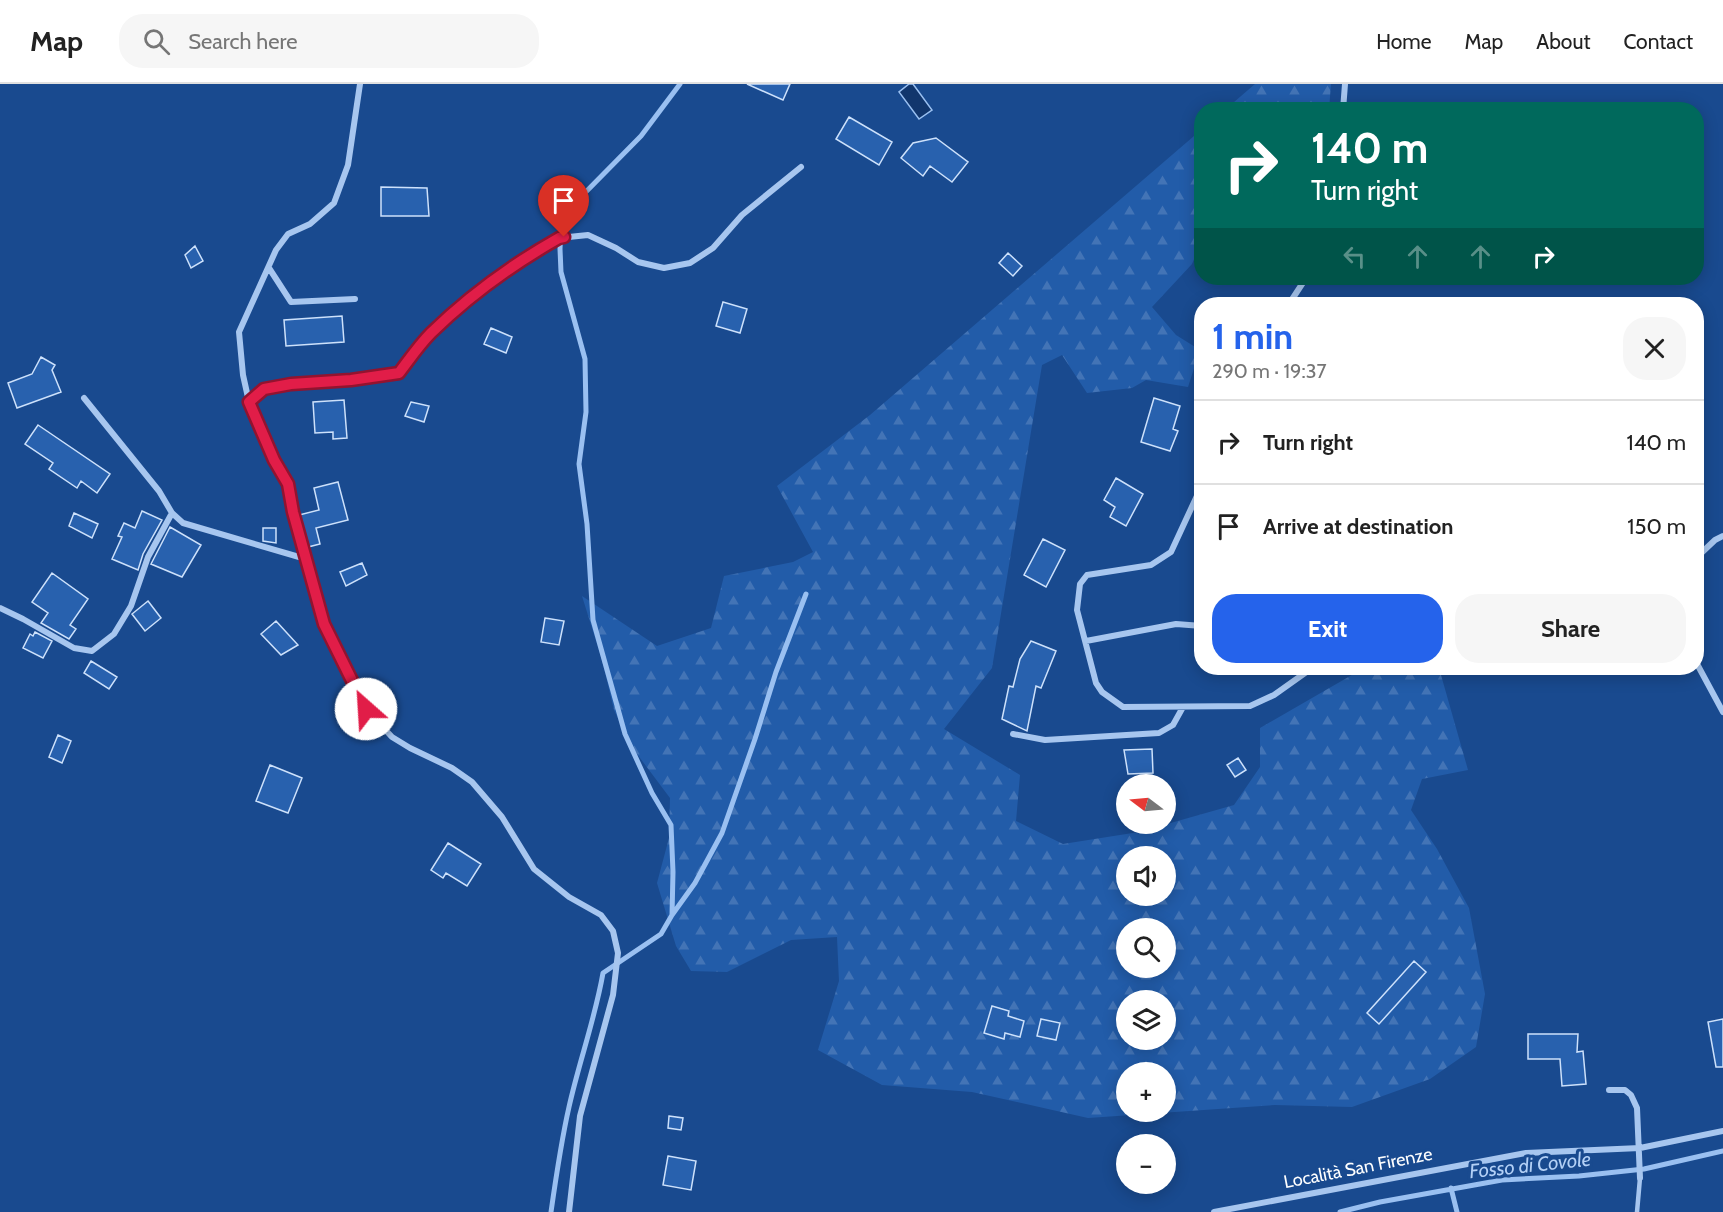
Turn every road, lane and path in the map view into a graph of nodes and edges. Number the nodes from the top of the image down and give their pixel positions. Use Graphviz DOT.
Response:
graph roads {
  1 [pos="360,84"];
  2 [pos="1345,84"];
  3 [pos="1344,102"];
  4 [pos="801,167"];
  5 [pos="269,268"];
  6 [pos="355,299"];
  7 [pos="84,398"];
  8 [pos="249,402"];
  9 [pos="1194,502"];
  10 [pos="172,513"];
  11 [pos="1723,536"];
  12 [pos="1704,550"];
  13 [pos="306,560"];
  14 [pos="0,608"];
  15 [pos="1194,625"];
  16 [pos="1086,641"];
  17 [pos="1302,675"];
  18 [pos="1703,675"];
  19 [pos="1183,707"];
  20 [pos="1723,712"];
  21 [pos="1013,734"];
  22 [pos="1609,1090"];
  23 [pos="1723,1131"];
  24 [pos="1638,1148"];
  25 [pos="1640,1178"];
  26 [pos="569,1212"];
  27 [pos="1214,1212"];
  28 [pos="1637,1212"];
  1 -- 5 [label="street"];
  2 -- 3 [label="street"];
  4 -- 8 [label="street"];
  5 -- 6 [label="street"];
  5 -- 8 [label="street"];
  7 -- 10 [label="street"];
  8 -- 13 [label="street"];
  9 -- 16 [label="street"];
  10 -- 13 [label="street"];
  10 -- 14 [label="street"];
  11 -- 12 [label="street"];
  13 -- 26 [label="street"];
  15 -- 16 [label="street"];
  16 -- 19 [label="street"];
  17 -- 19 [label="street"];
  18 -- 20 [label="street"];
  19 -- 21 [label="street"];
  22 -- 24 [label="street"];
  23 -- 24 [label="street, Località San Firenze"];
  24 -- 25 [label="street"];
  24 -- 27 [label="street, Località San Firenze"];
  25 -- 28 [label="lane"];
}
